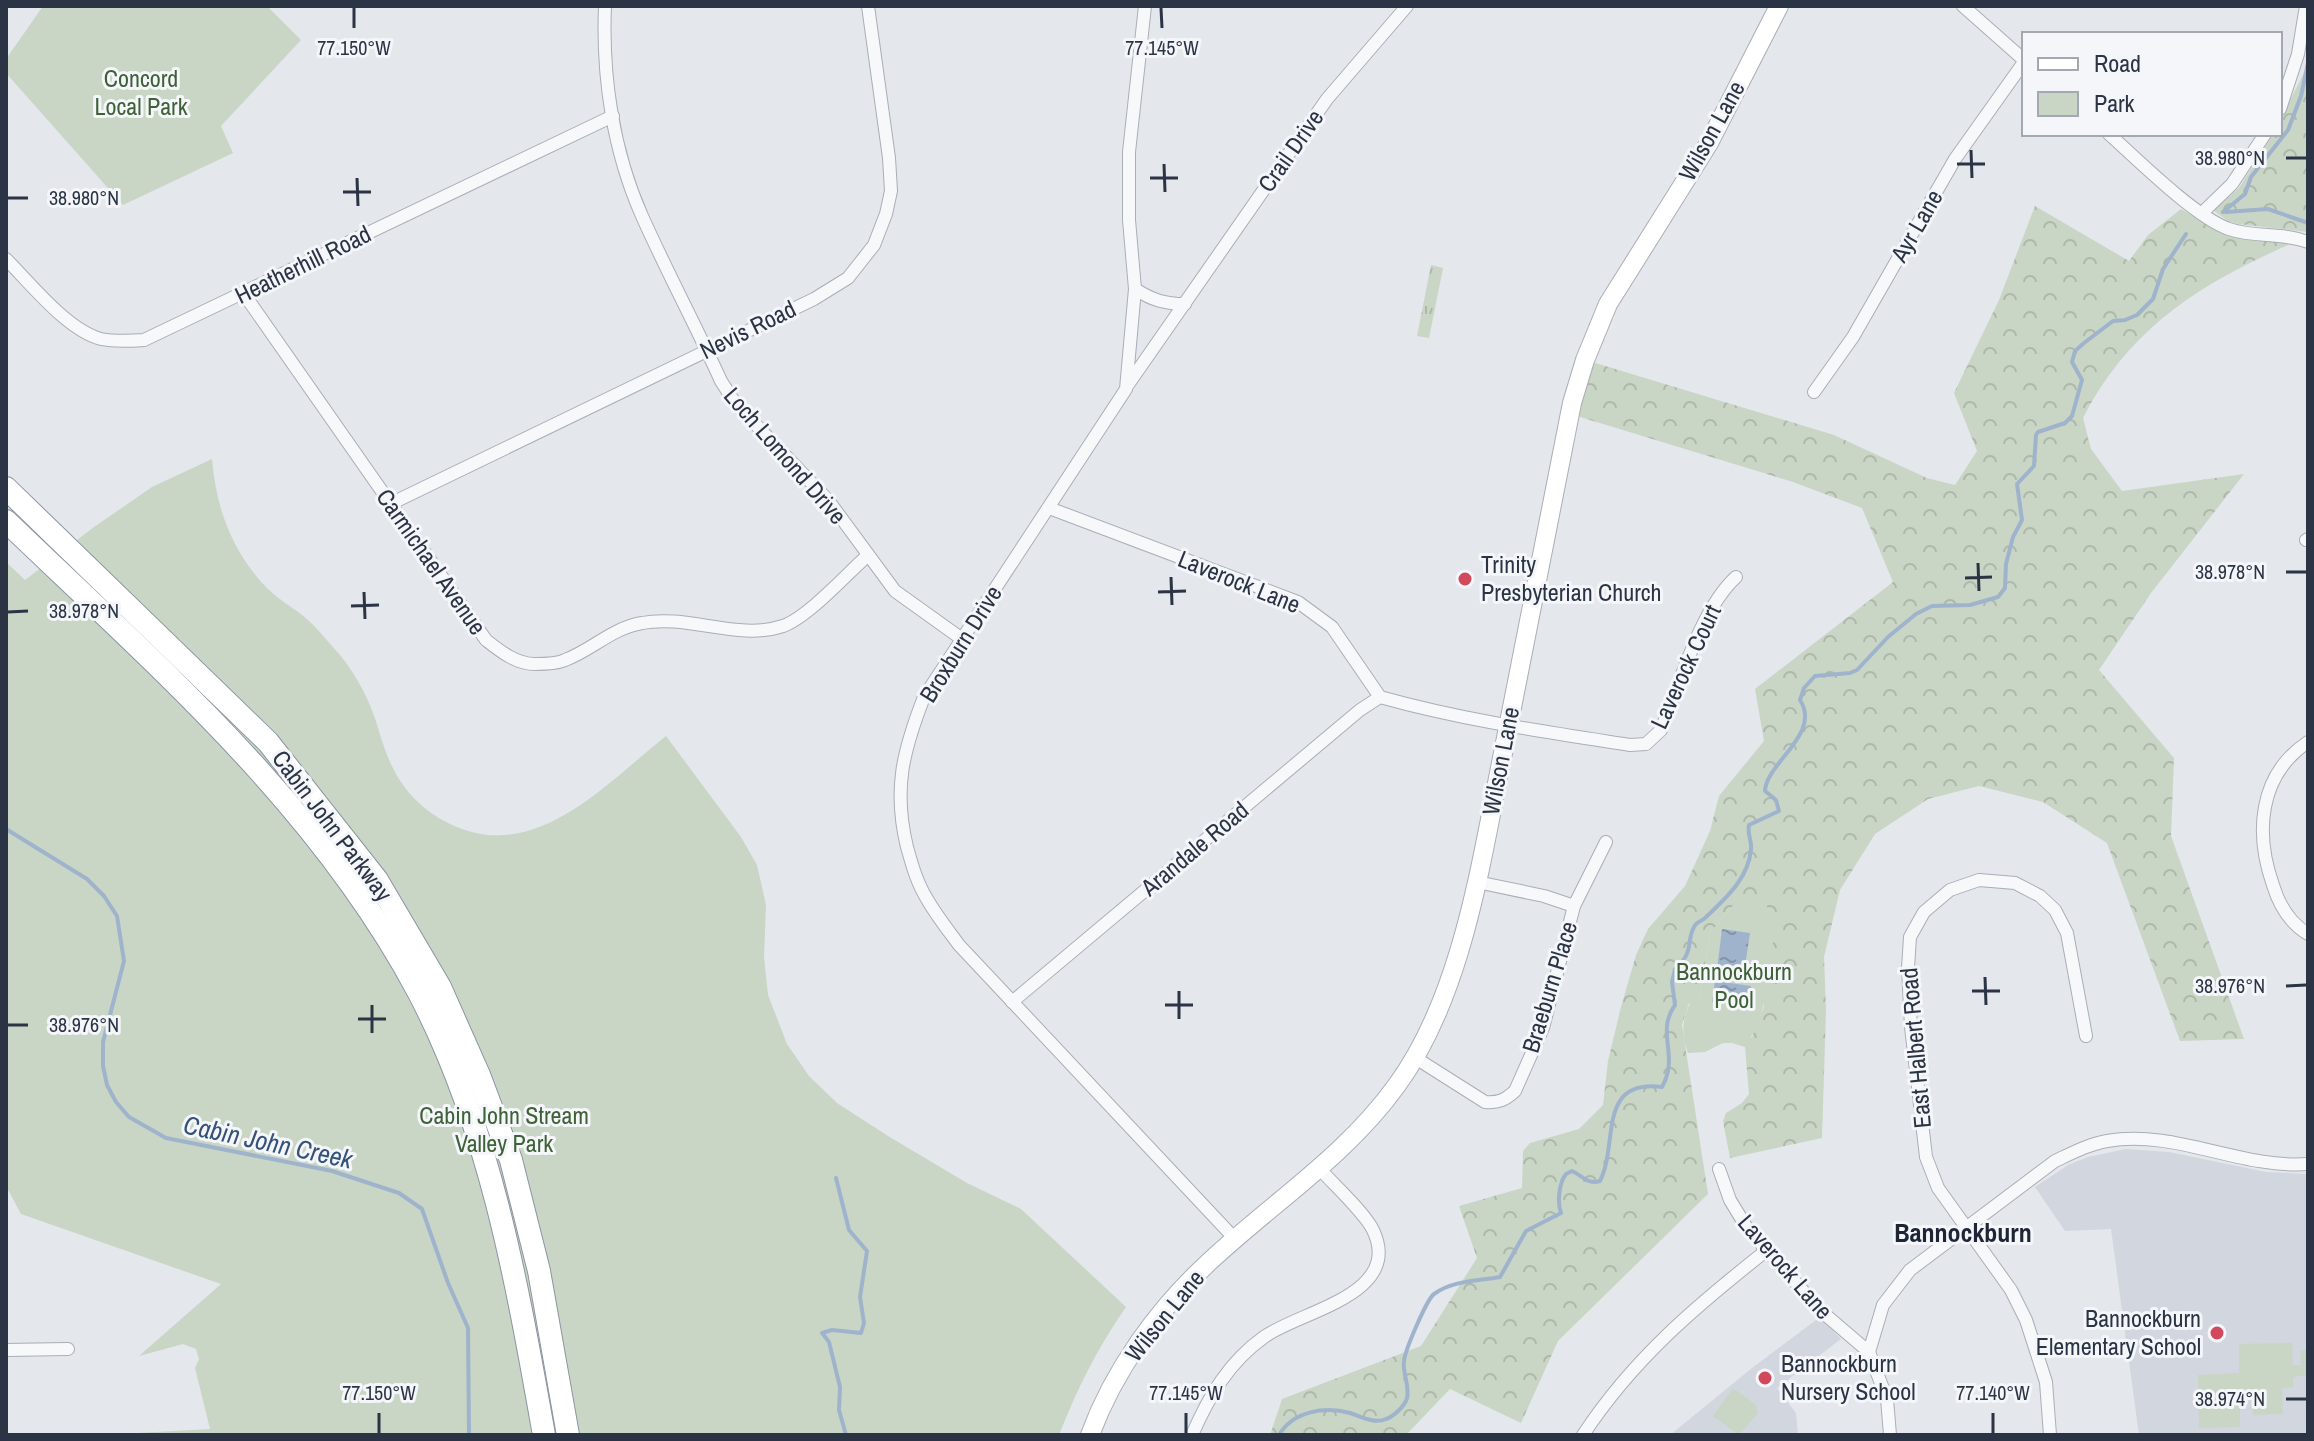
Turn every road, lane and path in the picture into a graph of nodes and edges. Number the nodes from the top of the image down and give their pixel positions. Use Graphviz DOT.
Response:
graph roads {
  1 [pos="605,6"];
  2 [pos="868,6"];
  3 [pos="1145,6"];
  4 [pos="1407,6"];
  5 [pos="1779,6"];
  6 [pos="1963,6"];
  7 [pos="2306,6"];
  8 [pos="2022,59"];
  9 [pos="2022,64"];
  10 [pos="2282,103"];
  11 [pos="613,116"];
  12 [pos="2111,136"];
  13 [pos="2264,136"];
  14 [pos="2202,213"];
  15 [pos="2308,242"];
  16 [pos="6,259"];
  17 [pos="1135,289"];
  18 [pos="244,294"];
  19 [pos="1185,304"];
  20 [pos="707,350"];
  21 [pos="1126,389"];
  22 [pos="1814,392"];
  23 [pos="6,488"];
  24 [pos="390,504"];
  25 [pos="1049,508"];
  26 [pos="6,521"];
  27 [pos="867,556"];
  28 [pos="1736,577"];
  29 [pos="962,639"];
  30 [pos="1380,697"];
  31 [pos="1508,726"];
  32 [pos="2308,742"];
  33 [pos="1606,842"];
  34 [pos="1477,882"];
  35 [pos="1574,906"];
  36 [pos="2308,934"];
  37 [pos="1012,1002"];
  38 [pos="2086,1036"];
  39 [pos="1414,1057"];
  40 [pos="2308,1164"];
  41 [pos="1320,1169"];
  42 [pos="1719,1169"];
  43 [pos="1965,1228"];
  44 [pos="1236,1240"];
  45 [pos="1767,1250"];
  46 [pos="68,1349"];
  47 [pos="6,1350"];
  48 [pos="1869,1352"];
  49 [pos="544,1435"];
  50 [pos="568,1435"];
  51 [pos="1090,1435"];
  52 [pos="1192,1435"];
  53 [pos="1583,1435"];
  54 [pos="1890,1435"];
  55 [pos="2050,1435"];
  1 -- 11 [label="street, Loch Lomond Drive"];
  2 -- 20 [label="street, Nevis Road"];
  3 -- 17 [label="street, Broxburn Drive"];
  4 -- 19 [label="street, Crail Drive"];
  5 -- 31 [label="main road, Wilson Lane"];
  6 -- 8 [label="street"];
  7 -- 10 [label="street"];
  9 -- 22 [label="street, Ayr Lane"];
  11 -- 18 [label="street, Heatherhill Road"];
  11 -- 20 [label="street, Loch Lomond Drive"];
  12 -- 14 [label="street"];
  13 -- 14 [label="street"];
  14 -- 15 [label="street"];
  16 -- 18 [label="street, Heatherhill Road"];
  17 -- 19 [label="street"];
  17 -- 21 [label="street, Broxburn Drive"];
  18 -- 24 [label="street, Carmichael Avenue"];
  19 -- 21 [label="street, Crail Drive"];
  20 -- 24 [label="street, Nevis Road"];
  20 -- 27 [label="street, Loch Lomond Drive"];
  21 -- 25 [label="street, Broxburn Drive"];
  23 -- 50 [label="highway, Cabin John Parkway"];
  24 -- 27 [label="street, Carmichael Avenue"];
  25 -- 29 [label="street, Broxburn Drive"];
  25 -- 30 [label="street, Laverock Lane"];
  26 -- 49 [label="highway, Cabin John Parkway"];
  27 -- 29 [label="street, Loch Lomond Drive"];
  28 -- 31 [label="street, Laverock Court"];
  29 -- 37 [label="street, Broxburn Drive"];
  30 -- 31 [label="street"];
  30 -- 37 [label="street, Arandale Road"];
  31 -- 34 [label="main road, Wilson Lane"];
  32 -- 36 [label="street"];
  33 -- 35 [label="street"];
  34 -- 35 [label="street"];
  34 -- 39 [label="main road, Wilson Lane"];
  35 -- 39 [label="street, Braeburn Place"];
  37 -- 44 [label="street, Broxburn Drive"];
  38 -- 43 [label="street, East Halbert Road"];
  39 -- 41 [label="main road, Wilson Lane"];
  40 -- 43 [label="street"];
  41 -- 44 [label="main road, Wilson Lane"];
  41 -- 52 [label="street"];
  42 -- 45 [label="street, Laverock Lane"];
  43 -- 48 [label="street"];
  43 -- 55 [label="street, East Halbert Road"];
  44 -- 51 [label="main road, Wilson Lane"];
  45 -- 48 [label="street, Laverock Lane"];
  45 -- 53 [label="street"];
  46 -- 47 [label="street"];
  48 -- 54 [label="street"];
}
